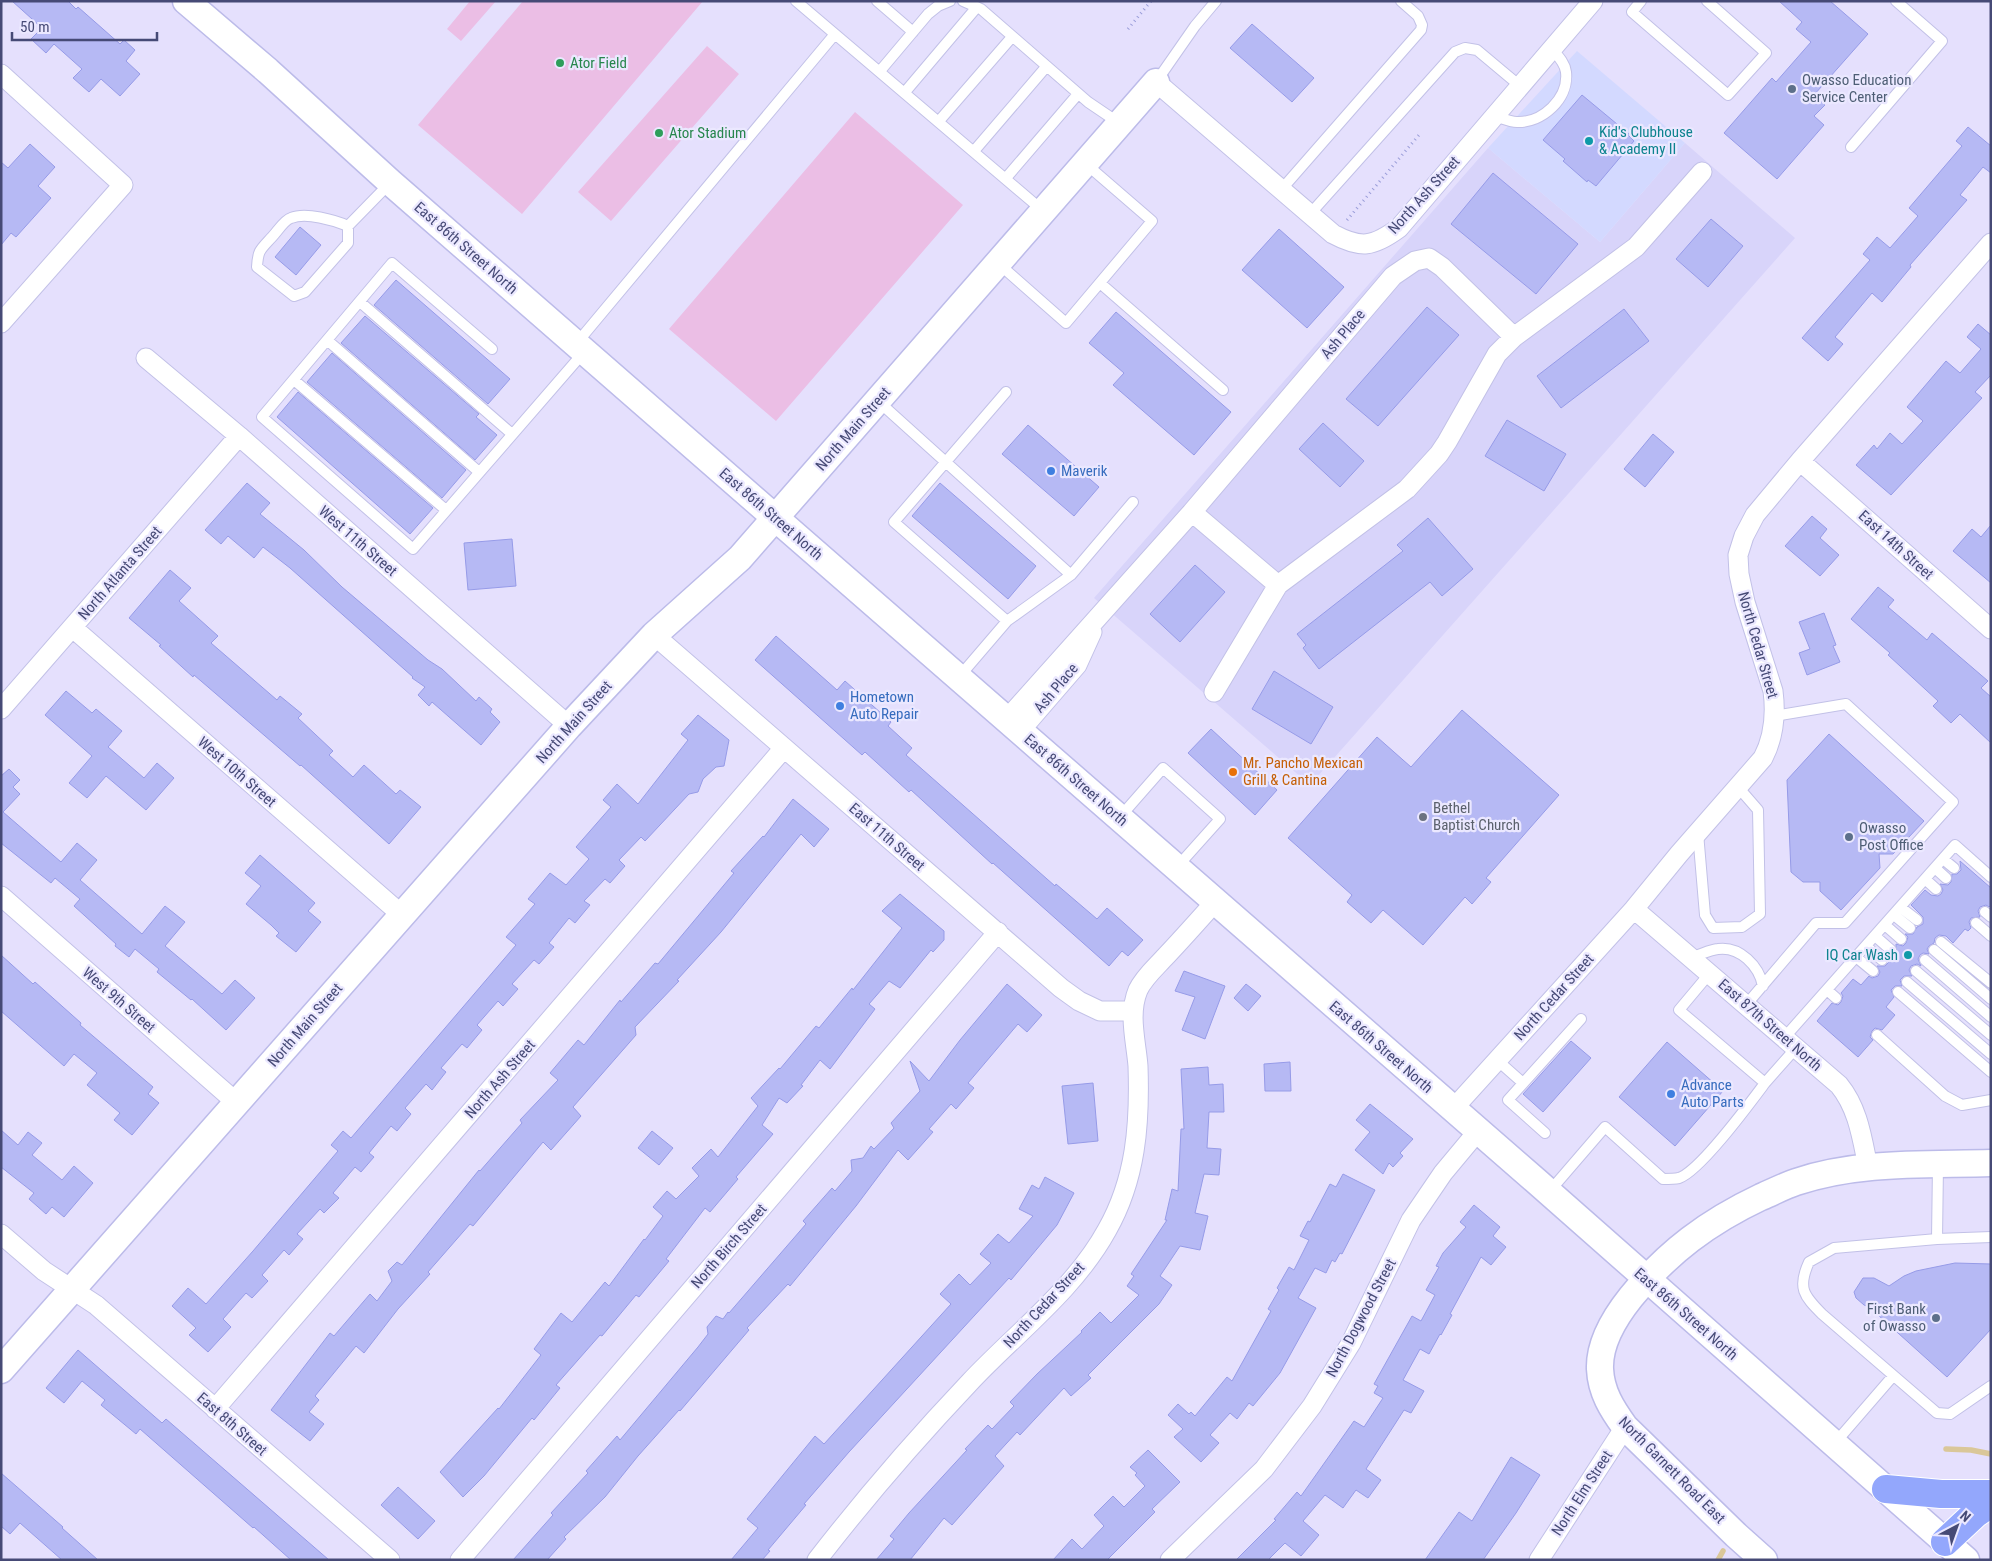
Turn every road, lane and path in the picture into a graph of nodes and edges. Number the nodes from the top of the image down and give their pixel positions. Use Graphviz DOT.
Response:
graph roads {
  1 [pos="186,1"];
  2 [pos="796,1"];
  3 [pos="877,1"];
  4 [pos="950,1"];
  5 [pos="963,1"];
  6 [pos="1151,1"];
  7 [pos="1216,1"];
  8 [pos="1401,1"];
  9 [pos="1594,1"];
  10 [pos="1641,1"];
  11 [pos="1707,1"];
  12 [pos="1896,1"];
  13 [pos="977,7"];
  14 [pos="1128,29"];
  15 [pos="913,32"];
  16 [pos="835,34"];
  17 [pos="1012,37"];
  18 [pos="1552,49"];
  19 [pos="1046,67"];
  20 [pos="880,71"];
  21 [pos="1,74"];
  22 [pos="1156,82"];
  23 [pos="1520,86"];
  24 [pos="905,92"];
  25 [pos="1078,94"];
  26 [pos="1494,116"];
  27 [pos="939,121"];
  28 [pos="1119,124"];
  29 [pos="1420,135"];
  30 [pos="1850,147"];
  31 [pos="974,151"];
  32 [pos="1085,163"];
  33 [pos="1702,172"];
  34 [pos="1006,178"];
  35 [pos="390,182"];
  36 [pos="1281,190"];
  37 [pos="1043,211"];
  38 [pos="1310,214"];
  39 [pos="1345,222"];
  40 [pos="348,226"];
  41 [pos="1991,242"];
  42 [pos="998,263"];
  43 [pos="1100,283"];
  44 [pos="360,302"];
  45 [pos="1,323"];
  46 [pos="1514,337"];
  47 [pos="327,340"];
  48 [pos="580,348"];
  49 [pos="492,349"];
  50 [pos="146,358"];
  51 [pos="294,380"];
  52 [pos="1223,390"];
  53 [pos="1006,392"];
  54 [pos="878,401"];
  55 [pos="512,434"];
  56 [pos="239,436"];
  57 [pos="1800,461"];
  58 [pos="945,462"];
  59 [pos="479,472"];
  60 [pos="1133,502"];
  61 [pos="446,510"];
  62 [pos="1192,512"];
  63 [pos="776,518"];
  64 [pos="1071,574"];
  65 [pos="1278,585"];
  66 [pos="1007,621"];
  67 [pos="73,628"];
  68 [pos="1991,629"];
  69 [pos="654,635"];
  70 [pos="959,677"];
  71 [pos="1214,692"];
  72 [pos="1,709"];
  73 [pos="1774,716"];
  74 [pos="1014,725"];
  75 [pos="569,726"];
  76 [pos="784,748"];
  77 [pos="1738,787"];
  78 [pos="1119,818"];
  79 [pos="1698,833"];
  80 [pos="1943,859"];
  81 [pos="1176,868"];
  82 [pos="1935,868"];
  83 [pos="1954,868"];
  84 [pos="1991,877"];
  85 [pos="1946,878"];
  86 [pos="1925,879"];
  87 [pos="1936,889"];
  88 [pos="1,896"];
  89 [pos="1215,902"];
  90 [pos="1634,909"];
  91 [pos="1897,911"];
  92 [pos="402,916"];
  93 [pos="1976,923"];
  94 [pos="1913,924"];
  95 [pos="1885,925"];
  96 [pos="998,932"];
  97 [pos="1875,936"];
  98 [pos="1991,936"];
  99 [pos="1901,939"];
  100 [pos="1941,942"];
  101 [pos="1866,946"];
  102 [pos="1891,950"];
  103 [pos="1934,950"];
  104 [pos="1856,956"];
  105 [pos="1691,957"];
  106 [pos="1882,960"];
  107 [pos="1925,960"];
  108 [pos="1873,971"];
  109 [pos="1916,971"];
  110 [pos="1710,973"];
  111 [pos="1907,982"];
  112 [pos="1991,983"];
  113 [pos="1763,986"];
  114 [pos="1826,990"];
  115 [pos="1898,992"];
  116 [pos="1836,998"];
  117 [pos="1991,999"];
  118 [pos="1746,1005"];
  119 [pos="1132,1011"];
  120 [pos="1991,1017"];
  121 [pos="1581,1019"];
  122 [pos="1991,1035"];
  123 [pos="1877,1036"];
  124 [pos="1790,1043"];
  125 [pos="1991,1054"];
  126 [pos="1497,1060"];
  127 [pos="1991,1072"];
  128 [pos="1523,1083"];
  129 [pos="1766,1083"];
  130 [pos="1991,1100"];
  131 [pos="237,1103"];
  132 [pos="1453,1109"];
  133 [pos="1478,1131"];
  134 [pos="1545,1133"];
  135 [pos="1991,1162"];
  136 [pos="1938,1164"];
  137 [pos="1868,1166"];
  138 [pos="1548,1192"];
  139 [pos="1,1234"];
  140 [pos="1991,1237"];
  141 [pos="1937,1239"];
  142 [pos="1646,1279"];
  143 [pos="72,1290"];
  144 [pos="1,1370"];
  145 [pos="1893,1376"];
  146 [pos="1991,1386"];
  147 [pos="215,1409"];
  148 [pos="1625,1427"];
  149 [pos="1834,1444"];
  150 [pos="1886,1489"];
  151 [pos="1991,1494"];
  152 [pos="1991,1503"];
  153 [pos="1945,1542"];
  154 [pos="390,1560"];
  155 [pos="460,1560"];
  156 [pos="817,1560"];
  157 [pos="1170,1560"];
  158 [pos="1539,1560"];
  159 [pos="1764,1560"];
  160 [pos="1966,1560"];
  1 -- 35 [label="main road, East 86th Street North"];
  2 -- 16 [label="lane"];
  3 -- 15 [label="lane"];
  4 -- 15 [label="lane"];
  5 -- 13 [label="lane"];
  6 -- 14 [label="path"];
  7 -- 22 [label="lane"];
  8 -- 36 [label="lane"];
  9 -- 18 [label="street, North Ash Street"];
  10 -- 11 [label="lane"];
  12 -- 30 [label="lane"];
  13 -- 17 [label="lane"];
  13 -- 24 [label="lane"];
  15 -- 20 [label="lane"];
  16 -- 20 [label="lane"];
  16 -- 48 [label="lane"];
  17 -- 19 [label="lane"];
  17 -- 27 [label="lane"];
  18 -- 23 [label="street, North Ash Street"];
  18 -- 26 [label="lane"];
  19 -- 25 [label="lane"];
  19 -- 31 [label="lane"];
  20 -- 24 [label="lane"];
  21 -- 45 [label="street"];
  22 -- 28 [label="main road, North Main Street"];
  22 -- 36 [label="street, North Ash Street"];
  23 -- 26 [label="street, North Ash Street"];
  23 -- 38 [label="lane"];
  24 -- 27 [label="lane"];
  25 -- 28 [label="lane"];
  25 -- 34 [label="lane"];
  26 -- 38 [label="street, North Ash Street"];
  27 -- 31 [label="lane"];
  28 -- 32 [label="main road, North Main Street"];
  29 -- 39 [label="path"];
  31 -- 34 [label="lane"];
  32 -- 37 [label="main road, North Main Street"];
  32 -- 43 [label="lane"];
  33 -- 46 [label="street"];
  34 -- 37 [label="lane"];
  35 -- 40 [label="lane"];
  35 -- 48 [label="main road, East 86th Street North"];
  36 -- 38 [label="street, North Ash Street"];
  37 -- 42 [label="main road, North Main Street"];
  40 -- 40 [label="lane"];
  41 -- 57 [label="street, North Cedar Street"];
  42 -- 43 [label="lane"];
  42 -- 54 [label="main road, North Main Street"];
  43 -- 52 [label="lane"];
  44 -- 47 [label="lane"];
  44 -- 49 [label="lane"];
  44 -- 55 [label="lane"];
  46 -- 62 [label="street, Ash Place"];
  46 -- 65 [label="street"];
  47 -- 51 [label="lane"];
  47 -- 59 [label="lane"];
  48 -- 55 [label="lane"];
  48 -- 63 [label="main road, East 86th Street North"];
  50 -- 56 [label="street, West 11th Street"];
  51 -- 61 [label="lane"];
  51 -- 61 [label="lane"];
  53 -- 58 [label="lane"];
  54 -- 58 [label="lane"];
  54 -- 63 [label="main road, North Main Street"];
  55 -- 59 [label="lane"];
  56 -- 67 [label="street, North Atlanta Street"];
  56 -- 75 [label="street, West 11th Street"];
  57 -- 68 [label="street, East 14th Street"];
  57 -- 73 [label="street, North Cedar Street"];
  58 -- 64 [label="lane"];
  58 -- 66 [label="lane"];
  59 -- 61 [label="lane"];
  60 -- 64 [label="lane"];
  62 -- 65 [label="street"];
  62 -- 74 [label="street, Ash Place"];
  63 -- 69 [label="main road, North Main Street"];
  63 -- 70 [label="main road, East 86th Street North"];
  64 -- 66 [label="lane"];
  65 -- 71 [label="street"];
  66 -- 70 [label="lane"];
  67 -- 72 [label="street, North Atlanta Street"];
  67 -- 92 [label="street, West 10th Street"];
  69 -- 75 [label="main road, North Main Street"];
  69 -- 76 [label="street, East 11th Street"];
  70 -- 74 [label="main road, East 86th Street North"];
  73 -- 77 [label="street, North Cedar Street"];
  73 -- 113 [label="lane"];
  74 -- 78 [label="main road, East 86th Street North"];
  75 -- 92 [label="main road, North Main Street"];
  76 -- 96 [label="street, East 11th Street"];
  76 -- 147 [label="street, North Ash Street"];
  77 -- 79 [label="street, North Cedar Street"];
  77 -- 79 [label="lane"];
  78 -- 81 [label="main road, East 86th Street North"];
  78 -- 81 [label="lane"];
  79 -- 90 [label="street, North Cedar Street"];
  80 -- 82 [label="lane"];
  80 -- 83 [label="lane"];
  80 -- 84 [label="lane"];
  81 -- 89 [label="main road, East 86th Street North"];
  82 -- 85 [label="lane"];
  82 -- 86 [label="lane"];
  86 -- 87 [label="lane"];
  86 -- 91 [label="lane"];
  88 -- 131 [label="street, West 9th Street"];
  89 -- 119 [label="street, North Cedar Street"];
  89 -- 132 [label="main road, East 86th Street North"];
  90 -- 105 [label="street, East 87th Street North"];
  90 -- 126 [label="street, North Cedar Street"];
  91 -- 94 [label="lane"];
  91 -- 95 [label="lane"];
  92 -- 131 [label="main road, North Main Street"];
  93 -- 98 [label="lane"];
  95 -- 97 [label="lane"];
  95 -- 99 [label="lane"];
  96 -- 119 [label="street, East 11th Street"];
  96 -- 155 [label="street, North Birch Street"];
  97 -- 101 [label="lane"];
  97 -- 102 [label="lane"];
  100 -- 112 [label="lane"];
  101 -- 104 [label="lane"];
  101 -- 106 [label="lane"];
  103 -- 117 [label="lane"];
  104 -- 108 [label="lane"];
  104 -- 114 [label="lane"];
  105 -- 110 [label="street, East 87th Street North"];
  105 -- 113 [label="lane"];
  107 -- 120 [label="lane"];
  109 -- 122 [label="lane"];
  110 -- 118 [label="street, East 87th Street North"];
  110 -- 129 [label="lane"];
  111 -- 125 [label="lane"];
  113 -- 118 [label="lane"];
  114 -- 116 [label="lane"];
  114 -- 124 [label="lane"];
  115 -- 127 [label="lane"];
  118 -- 124 [label="street, East 87th Street North"];
  119 -- 156 [label="street, North Cedar Street"];
  121 -- 128 [label="lane"];
  123 -- 130 [label="lane"];
  124 -- 129 [label="lane"];
  124 -- 137 [label="street, East 87th Street North"];
  126 -- 128 [label="lane"];
  126 -- 132 [label="street, North Cedar Street"];
  128 -- 134 [label="lane"];
  129 -- 138 [label="lane"];
  131 -- 143 [label="main road, North Main Street"];
  132 -- 133 [label="main road, East 86th Street North"];
  133 -- 138 [label="main road, East 86th Street North"];
  133 -- 157 [label="street, North Dogwood Street"];
  135 -- 136 [label="main road, North Garnett Road East"];
  136 -- 137 [label="main road, North Garnett Road East"];
  136 -- 141 [label="lane"];
  137 -- 142 [label="main road, North Garnett Road East"];
  138 -- 142 [label="main road, East 86th Street North"];
  139 -- 143 [label="street, East 8th Street"];
  140 -- 141 [label="lane"];
  141 -- 145 [label="lane"];
  142 -- 148 [label="main road, North Garnett Road East"];
  142 -- 149 [label="main road, East 86th Street North"];
  143 -- 144 [label="main road, North Main Street"];
  143 -- 147 [label="street, East 8th Street"];
  145 -- 146 [label="lane"];
  145 -- 149 [label="lane"];
  147 -- 154 [label="street, East 8th Street"];
  148 -- 158 [label="street, North Elm Street"];
  148 -- 159 [label="main road, North Garnett Road East"];
  149 -- 150 [label="main road, East 86th Street North"];
  150 -- 151 [label="highway"];
  150 -- 153 [label="main road, East 86th Street North"];
  152 -- 153 [label="highway"];
  153 -- 160 [label="main road, East 86th Street North"];
}
